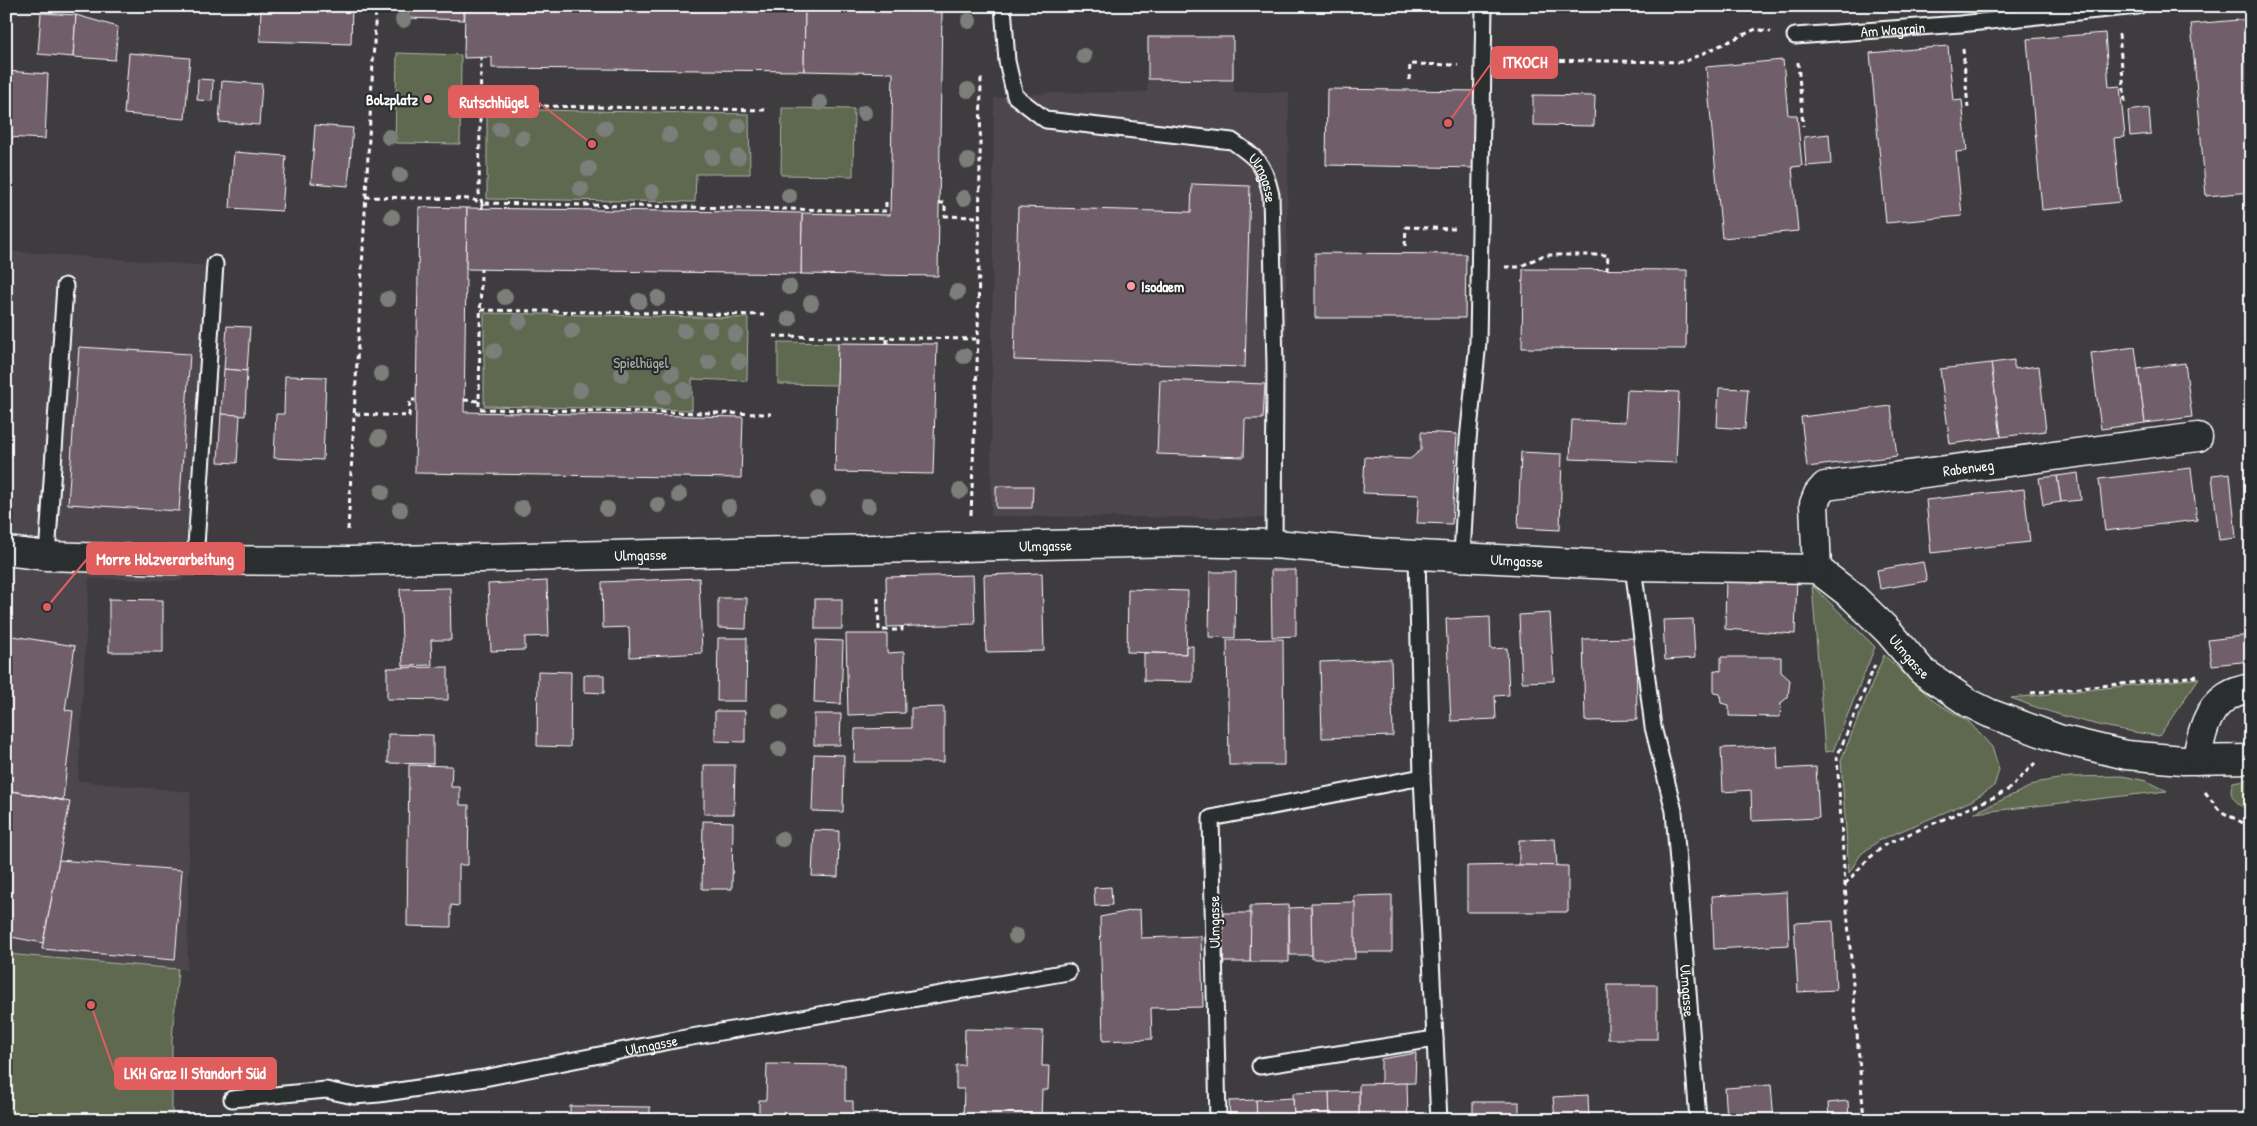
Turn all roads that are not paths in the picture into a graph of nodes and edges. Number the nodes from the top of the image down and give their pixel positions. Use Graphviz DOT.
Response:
graph roads {
  1 [pos="1003,6"];
  2 [pos="1484,6"];
  3 [pos="2138,6"];
  4 [pos="1795,36"];
  5 [pos="215,264"];
  6 [pos="65,286"];
  7 [pos="2198,437"];
  8 [pos="1274,544"];
  9 [pos="6,551"];
  10 [pos="1417,555"];
  11 [pos="47,556"];
  12 [pos="1462,557"];
  13 [pos="195,560"];
  14 [pos="1633,566"];
  15 [pos="1817,569"];
  16 [pos="2245,689"];
  17 [pos="2251,759"];
  18 [pos="2197,760"];
  19 [pos="1422,777"];
  20 [pos="1068,972"];
  21 [pos="1434,1039"];
  22 [pos="1260,1066"];
  23 [pos="232,1099"];
  24 [pos="1218,1120"];
  25 [pos="1439,1120"];
  26 [pos="1698,1120"];
  1 -- 8 [label="lane, Ulmgasse"];
  2 -- 12 [label="lane"];
  3 -- 4 [label="lane, Am Wagrain"];
  5 -- 13 [label="lane"];
  6 -- 11 [label="lane"];
  7 -- 15 [label="street, Rabenweg"];
  8 -- 10 [label="street, Ulmgasse"];
  8 -- 13 [label="street, Ulmgasse"];
  9 -- 11 [label="street, Ulmgasse"];
  10 -- 12 [label="street, Ulmgasse"];
  10 -- 19 [label="lane"];
  11 -- 13 [label="street, Ulmgasse"];
  12 -- 14 [label="street, Ulmgasse"];
  14 -- 15 [label="street, Ulmgasse"];
  14 -- 26 [label="lane, Ulmgasse"];
  15 -- 18 [label="street, Ulmgasse"];
  16 -- 18 [label="street"];
  17 -- 18 [label="street, Ulmgasse"];
  19 -- 21 [label="lane"];
  19 -- 24 [label="lane, Ulmgasse"];
  20 -- 23 [label="lane, Ulmgasse"];
  21 -- 22 [label="lane"];
  21 -- 25 [label="lane"];
}
